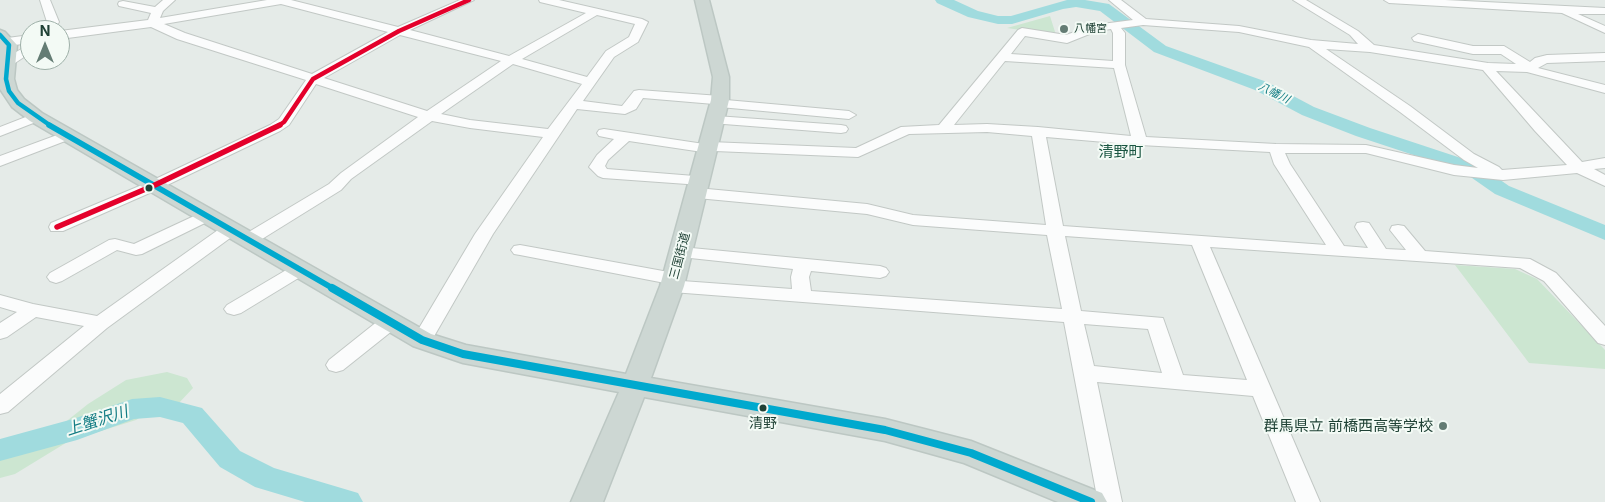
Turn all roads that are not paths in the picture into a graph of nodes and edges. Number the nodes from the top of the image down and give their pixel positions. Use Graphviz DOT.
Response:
graph roads {
  1 [pos="46,0"];
  2 [pos="170,0"];
  3 [pos="283,0"];
  4 [pos="469,0"];
  5 [pos="544,0"];
  6 [pos="702,0"];
  7 [pos="1114,0"];
  8 [pos="1298,0"];
  9 [pos="1389,0"];
  10 [pos="1536,0"];
  11 [pos="123,4"];
  12 [pos="594,7"];
  13 [pos="1560,10"];
  14 [pos="1605,11"];
  15 [pos="155,17"];
  16 [pos="52,20"];
  17 [pos="1139,23"];
  18 [pos="1117,25"];
  19 [pos="1411,25"];
  20 [pos="1605,30"];
  21 [pos="399,32"];
  22 [pos="70,33"];
  23 [pos="1418,38"];
  24 [pos="9,44"];
  25 [pos="1311,44"];
  26 [pos="1370,48"];
  27 [pos="1002,57"];
  28 [pos="1605,57"];
  29 [pos="1429,58"];
  30 [pos="511,60"];
  31 [pos="1119,65"];
  32 [pos="1488,67"];
  33 [pos="1530,68"];
  34 [pos="313,79"];
  35 [pos="590,82"];
  36 [pos="1605,89"];
  37 [pos="4,91"];
  38 [pos="573,104"];
  39 [pos="719,108"];
  40 [pos="849,115"];
  41 [pos="429,116"];
  42 [pos="36,117"];
  43 [pos="944,128"];
  44 [pos="841,129"];
  45 [pos="1038,131"];
  46 [pos="0,132"];
  47 [pos="604,133"];
  48 [pos="552,134"];
  49 [pos="68,135"];
  50 [pos="626,136"];
  51 [pos="1140,141"];
  52 [pos="709,148"];
  53 [pos="1276,148"];
  54 [pos="0,161"];
  55 [pos="1605,163"];
  56 [pos="1578,167"];
  57 [pos="1503,175"];
  58 [pos="1605,180"];
  59 [pos="155,185"];
  60 [pos="699,186"];
  61 [pos="206,215"];
  62 [pos="57,227"];
  63 [pos="1363,227"];
  64 [pos="1055,230"];
  65 [pos="1398,230"];
  66 [pos="240,234"];
  67 [pos="1199,241"];
  68 [pos="520,250"];
  69 [pos="1339,251"];
  70 [pos="681,252"];
  71 [pos="1381,254"];
  72 [pos="1420,256"];
  73 [pos="802,264"];
  74 [pos="300,270"];
  75 [pos="880,272"];
  76 [pos="56,277"];
  77 [pos="673,283"];
  78 [pos="802,295"];
  79 [pos="0,301"];
  80 [pos="33,310"];
  81 [pos="234,310"];
  82 [pos="1074,316"];
  83 [pos="390,322"];
  84 [pos="100,323"];
  85 [pos="0,332"];
  86 [pos="1605,338"];
  87 [pos="422,340"];
  88 [pos="336,365"];
  89 [pos="1084,373"];
  90 [pos="1175,381"];
  91 [pos="635,386"];
  92 [pos="1259,389"];
  93 [pos="0,406"];
  94 [pos="587,502"];
  95 [pos="1091,502"];
  96 [pos="1110,502"];
  97 [pos="1308,502"];
  1 -- 16 [label="street"];
  2 -- 15 [label="street"];
  3 -- 15 [label="street"];
  3 -- 21 [label="street"];
  4 -- 21 [label="street"];
  5 -- 12 [label="street"];
  6 -- 39 [label="main road, 三国街道"];
  7 -- 17 [label="street"];
  8 -- 26 [label="street"];
  9 -- 13 [label="street"];
  10 -- 13 [label="street"];
  11 -- 15 [label="street"];
  12 -- 30 [label="street"];
  12 -- 35 [label="street"];
  13 -- 14 [label="street"];
  13 -- 20 [label="street"];
  15 -- 22 [label="street"];
  15 -- 34 [label="street"];
  17 -- 18 [label="street"];
  17 -- 25 [label="street"];
  18 -- 27 [label="street"];
  18 -- 31 [label="street"];
  19 -- 23 [label="street"];
  21 -- 30 [label="street"];
  21 -- 34 [label="street"];
  23 -- 29 [label="street"];
  23 -- 33 [label="street"];
  24 -- 37 [label="main road"];
  25 -- 26 [label="street"];
  25 -- 57 [label="street"];
  26 -- 29 [label="street"];
  27 -- 31 [label="street"];
  27 -- 43 [label="street"];
  28 -- 33 [label="street"];
  29 -- 32 [label="street"];
  30 -- 35 [label="street"];
  30 -- 41 [label="street"];
  31 -- 51 [label="street"];
  32 -- 33 [label="street"];
  32 -- 56 [label="street"];
  33 -- 36 [label="street"];
  34 -- 41 [label="street"];
  34 -- 59 [label="street"];
  35 -- 38 [label="street"];
  37 -- 42 [label="main road"];
  38 -- 39 [label="street"];
  38 -- 48 [label="street"];
  39 -- 40 [label="street"];
  39 -- 44 [label="street"];
  39 -- 52 [label="main road, 三国街道"];
  41 -- 48 [label="street"];
  41 -- 66 [label="street"];
  42 -- 46 [label="street"];
  42 -- 49 [label="main road"];
  43 -- 45 [label="street"];
  43 -- 52 [label="street"];
  45 -- 51 [label="street"];
  45 -- 64 [label="street"];
  47 -- 50 [label="street"];
  48 -- 87 [label="street"];
  49 -- 54 [label="street"];
  49 -- 59 [label="main road"];
  50 -- 52 [label="street"];
  50 -- 60 [label="street"];
  51 -- 53 [label="street"];
  52 -- 60 [label="main road, 三国街道"];
  53 -- 57 [label="street"];
  53 -- 69 [label="street"];
  55 -- 56 [label="street"];
  56 -- 57 [label="street"];
  56 -- 58 [label="street"];
  59 -- 61 [label="main road"];
  59 -- 62 [label="street"];
  60 -- 64 [label="street"];
  60 -- 70 [label="main road, 三国街道"];
  61 -- 66 [label="main road"];
  61 -- 76 [label="street"];
  63 -- 71 [label="street"];
  64 -- 67 [label="street"];
  64 -- 82 [label="street"];
  65 -- 72 [label="street"];
  66 -- 74 [label="main road"];
  66 -- 84 [label="street"];
  67 -- 69 [label="street"];
  67 -- 92 [label="street"];
  68 -- 77 [label="street"];
  69 -- 71 [label="street"];
  70 -- 73 [label="street"];
  70 -- 77 [label="main road, 三国街道"];
  71 -- 72 [label="street"];
  72 -- 86 [label="street"];
  73 -- 75 [label="street"];
  73 -- 78 [label="street"];
  74 -- 81 [label="street"];
  74 -- 83 [label="main road"];
  77 -- 78 [label="street"];
  77 -- 91 [label="main road, 三国街道"];
  78 -- 82 [label="street"];
  79 -- 80 [label="street"];
  80 -- 84 [label="street"];
  80 -- 85 [label="street"];
  82 -- 89 [label="street"];
  82 -- 90 [label="street"];
  83 -- 87 [label="main road"];
  83 -- 88 [label="street"];
  84 -- 93 [label="street"];
  87 -- 91 [label="main road"];
  89 -- 90 [label="street"];
  89 -- 96 [label="street"];
  90 -- 92 [label="street"];
  91 -- 94 [label="main road, 三国街道"];
  91 -- 95 [label="main road"];
  92 -- 97 [label="street"];
}
